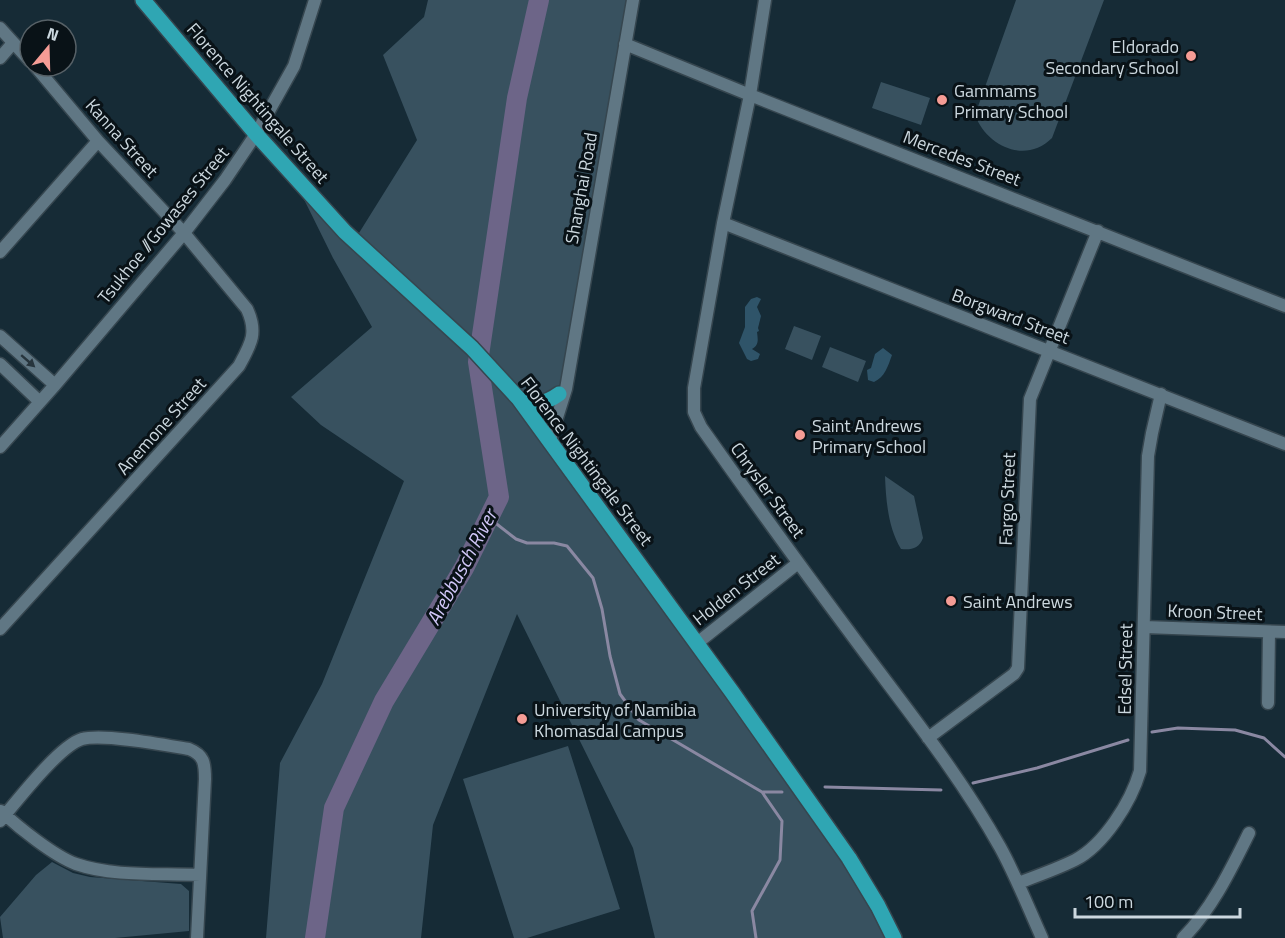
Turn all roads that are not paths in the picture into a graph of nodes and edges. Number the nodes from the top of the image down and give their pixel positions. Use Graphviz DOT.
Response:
graph roads {
  1 [pos="143,0"];
  2 [pos="315,0"];
  3 [pos="633,0"];
  4 [pos="765,0"];
  5 [pos="0,28"];
  6 [pos="13,43"];
  7 [pos="625,44"];
  8 [pos="18,48"];
  9 [pos="0,58"];
  10 [pos="45,78"];
  11 [pos="750,95"];
  12 [pos="256,134"];
  13 [pos="98,141"];
  14 [pos="723,223"];
  15 [pos="1098,231"];
  16 [pos="184,233"];
  17 [pos="0,252"];
  18 [pos="1285,306"];
  19 [pos="0,336"];
  20 [pos="1049,350"];
  21 [pos="0,364"];
  22 [pos="55,385"];
  23 [pos="562,388"];
  24 [pos="1161,394"];
  25 [pos="519,399"];
  26 [pos="40,402"];
  27 [pos="547,437"];
  28 [pos="1285,444"];
  29 [pos="0,447"];
  30 [pos="798,563"];
  31 [pos="1144,627"];
  32 [pos="0,629"];
  33 [pos="1269,632"];
  34 [pos="1285,633"];
  35 [pos="696,644"];
  36 [pos="1268,703"];
  37 [pos="928,738"];
  38 [pos="2,815"];
  39 [pos="1250,833"];
  40 [pos="200,875"];
  41 [pos="1018,883"];
  42 [pos="197,938"];
  43 [pos="894,938"];
  44 [pos="1042,938"];
  45 [pos="1183,938"];
  1 -- 12 [label="main road, Florence Nightingale Street"];
  2 -- 12 [label="street, Tsukhoe //Gowases Street"];
  3 -- 7 [label="street, Shanghai Road"];
  4 -- 11 [label="street, Chrysler Street"];
  5 -- 6 [label="street"];
  6 -- 8 [label="street"];
  6 -- 9 [label="street"];
  7 -- 11 [label="street, Mercedes Street"];
  7 -- 23 [label="street, Shanghai Road"];
  10 -- 13 [label="street, Kanna Street"];
  11 -- 14 [label="street, Chrysler Street"];
  11 -- 15 [label="street, Mercedes Street"];
  12 -- 16 [label="street, Tsukhoe //Gowases Street"];
  12 -- 25 [label="main road, Florence Nightingale Street"];
  13 -- 16 [label="street, Kanna Street"];
  13 -- 17 [label="street"];
  14 -- 20 [label="street, Borgward Street"];
  14 -- 30 [label="street, Chrysler Street"];
  15 -- 18 [label="street, Mercedes Street"];
  15 -- 20 [label="street, Fargo Street"];
  16 -- 22 [label="street, Tsukhoe //Gowases Street"];
  16 -- 32 [label="street, Anemone Street"];
  19 -- 22 [label="street, one-way"];
  20 -- 24 [label="street, Borgward Street"];
  20 -- 37 [label="street, Fargo Street"];
  21 -- 26 [label="street"];
  22 -- 26 [label="street, Tsukhoe //Gowases Street"];
  23 -- 25 [label="main road"];
  23 -- 27 [label="street, Shanghai Road"];
  24 -- 28 [label="street, Borgward Street"];
  24 -- 31 [label="street, Edsel Street"];
  25 -- 27 [label="main road, Florence Nightingale Street"];
  26 -- 29 [label="street, Tsukhoe //Gowases Street"];
  27 -- 35 [label="main road, Florence Nightingale Street"];
  30 -- 35 [label="street, Holden Street"];
  30 -- 37 [label="street, Chrysler Street"];
  31 -- 33 [label="street, Kroon Street"];
  31 -- 41 [label="street, Edsel Street"];
  33 -- 34 [label="street, Kroon Street"];
  33 -- 36 [label="street"];
  35 -- 43 [label="main road, Florence Nightingale Street"];
  37 -- 41 [label="street, Chrysler Street"];
  38 -- 40 [label="street"];
  38 -- 40 [label="street"];
  39 -- 45 [label="street"];
  40 -- 42 [label="street"];
  41 -- 44 [label="street, Chrysler Street"];
}
